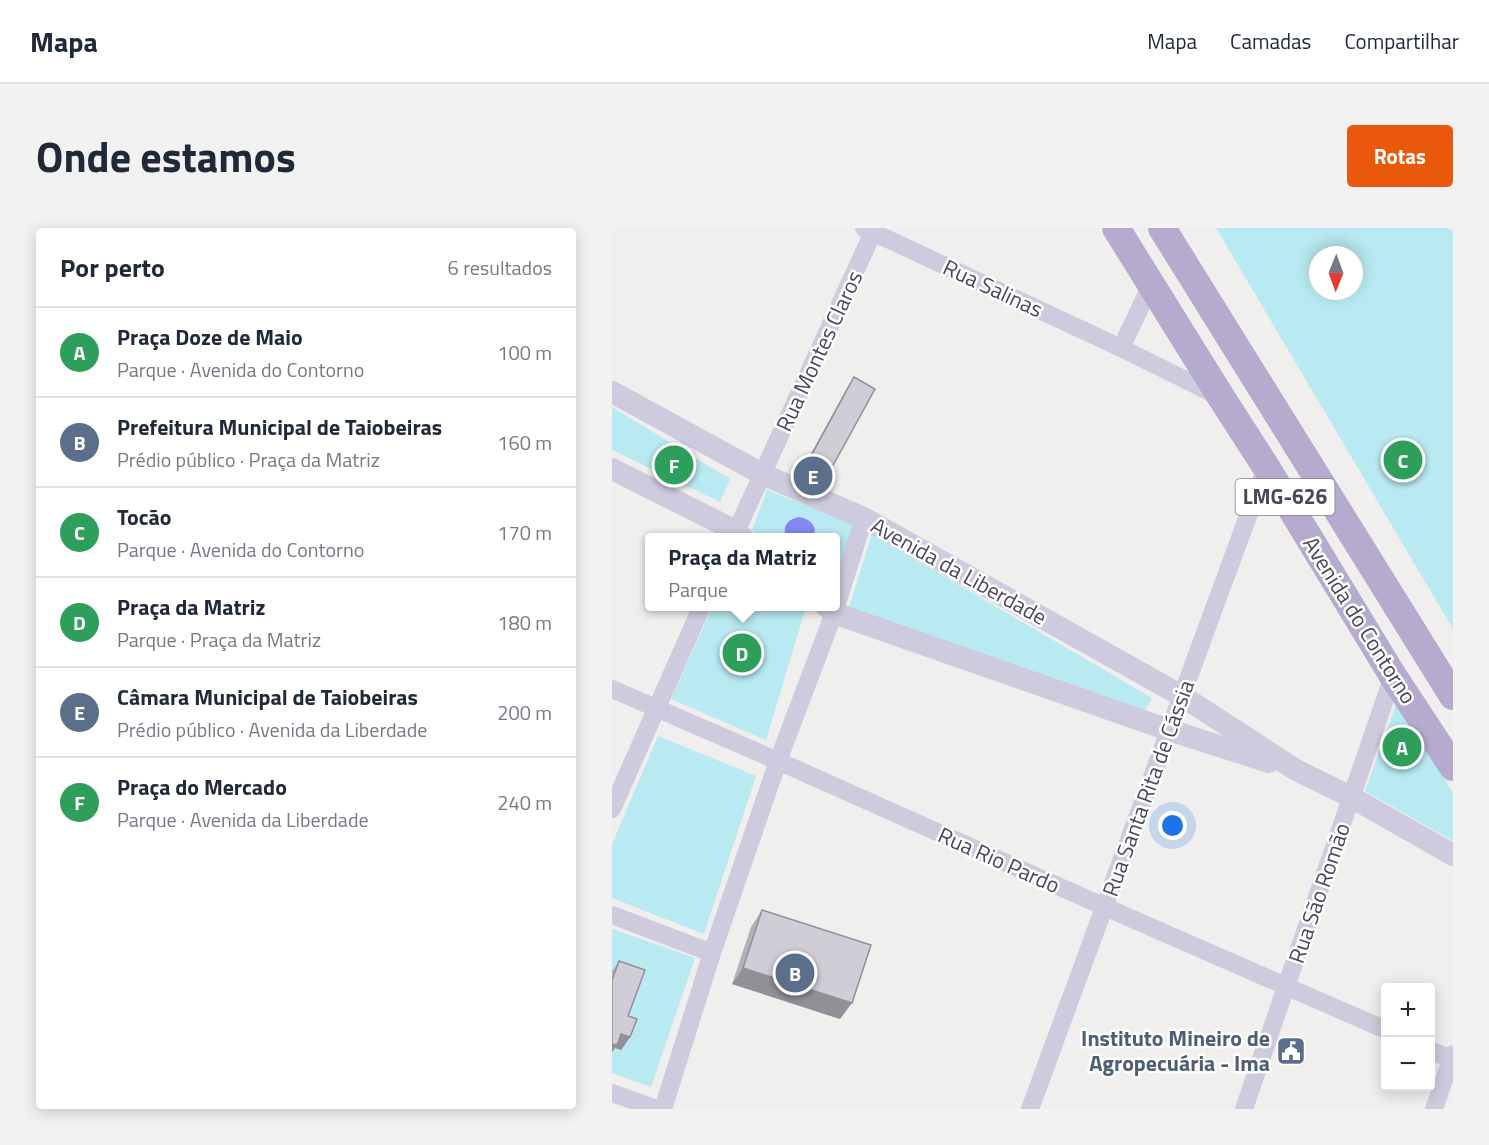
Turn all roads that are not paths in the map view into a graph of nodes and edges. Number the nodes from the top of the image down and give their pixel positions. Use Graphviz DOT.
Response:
graph roads {
  1 [pos="1116,228"];
  2 [pos="1162,228"];
  3 [pos="871,229"];
  4 [pos="1151,285"];
  5 [pos="1121,348"];
  6 [pos="612,392"];
  7 [pos="1221,397"];
  8 [pos="1266,467"];
  9 [pos="612,469"];
  10 [pos="762,474"];
  11 [pos="864,518"];
  12 [pos="734,533"];
  13 [pos="739,533"];
  14 [pos="840,582"];
  15 [pos="700,611"];
  16 [pos="829,611"];
  17 [pos="836,611"];
  18 [pos="1394,676"];
  19 [pos="612,689"];
  20 [pos="1182,696"];
  21 [pos="1453,696"];
  22 [pos="656,708"];
  23 [pos="1169,730"];
  24 [pos="1448,749"];
  25 [pos="778,761"];
  26 [pos="1296,770"];
  27 [pos="1351,797"];
  28 [pos="612,808"];
  29 [pos="1453,855"];
  30 [pos="1105,907"];
  31 [pos="612,915"];
  32 [pos="712,953"];
  33 [pos="1287,986"];
  34 [pos="1381,1028"];
  35 [pos="1435,1052"];
  36 [pos="1452,1058"];
  37 [pos="612,1093"];
  38 [pos="657,1109"];
  39 [pos="663,1109"];
  40 [pos="1030,1109"];
  41 [pos="1244,1109"];
  42 [pos="1434,1109"];
  1 -- 4 [label="main road, Avenida do Contorno / LMG-626"];
  2 -- 21 [label="main road, Avenida do Contorno"];
  3 -- 5 [label="street, Rua Salinas"];
  3 -- 10 [label="street, Rua Montes Claros"];
  4 -- 5 [label="street"];
  4 -- 7 [label="main road, Avenida do Contorno / LMG-626"];
  5 -- 7 [label="street, Rua Salinas"];
  6 -- 10 [label="street, Avenida da Liberdade"];
  7 -- 8 [label="main road, Avenida do Contorno / LMG-626"];
  8 -- 18 [label="main road, Avenida do Contorno / LMG-626"];
  8 -- 20 [label="street, Rua Santa Rita de Cássia"];
  9 -- 12 [label="street"];
  10 -- 11 [label="street, Avenida da Liberdade"];
  10 -- 13 [label="street, Rua Montes Claros"];
  11 -- 14 [label="street"];
  11 -- 20 [label="street, Avenida da Liberdade"];
  15 -- 22 [label="street"];
  16 -- 25 [label="street"];
  17 -- 23 [label="street, Avenida da Liberdade"];
  18 -- 24 [label="main road, Avenida do Contorno / LMG-626"];
  18 -- 27 [label="street, Rua São Romão"];
  19 -- 22 [label="street, Rua Rio Pardo"];
  20 -- 23 [label="street, Rua Santa Rita de Cássia"];
  20 -- 26 [label="street, Avenida da Liberdade"];
  22 -- 25 [label="street, Rua Rio Pardo"];
  22 -- 28 [label="street"];
  23 -- 26 [label="street, Avenida da Liberdade"];
  23 -- 30 [label="street, Rua Santa Rita de Cássia"];
  25 -- 30 [label="street, Rua Rio Pardo"];
  25 -- 32 [label="street"];
  26 -- 27 [label="street, Avenida da Liberdade"];
  27 -- 29 [label="street, Avenida da Liberdade"];
  27 -- 33 [label="street, Rua São Romão"];
  30 -- 33 [label="street, Rua Rio Pardo"];
  30 -- 40 [label="street, Rua Santa Rita de Cássia"];
  31 -- 32 [label="street"];
  32 -- 39 [label="street"];
  33 -- 34 [label="street, Rua Rio Pardo"];
  33 -- 41 [label="street, Rua São Romão"];
  35 -- 36 [label="street"];
  36 -- 42 [label="street"];
  37 -- 38 [label="street"];
}
